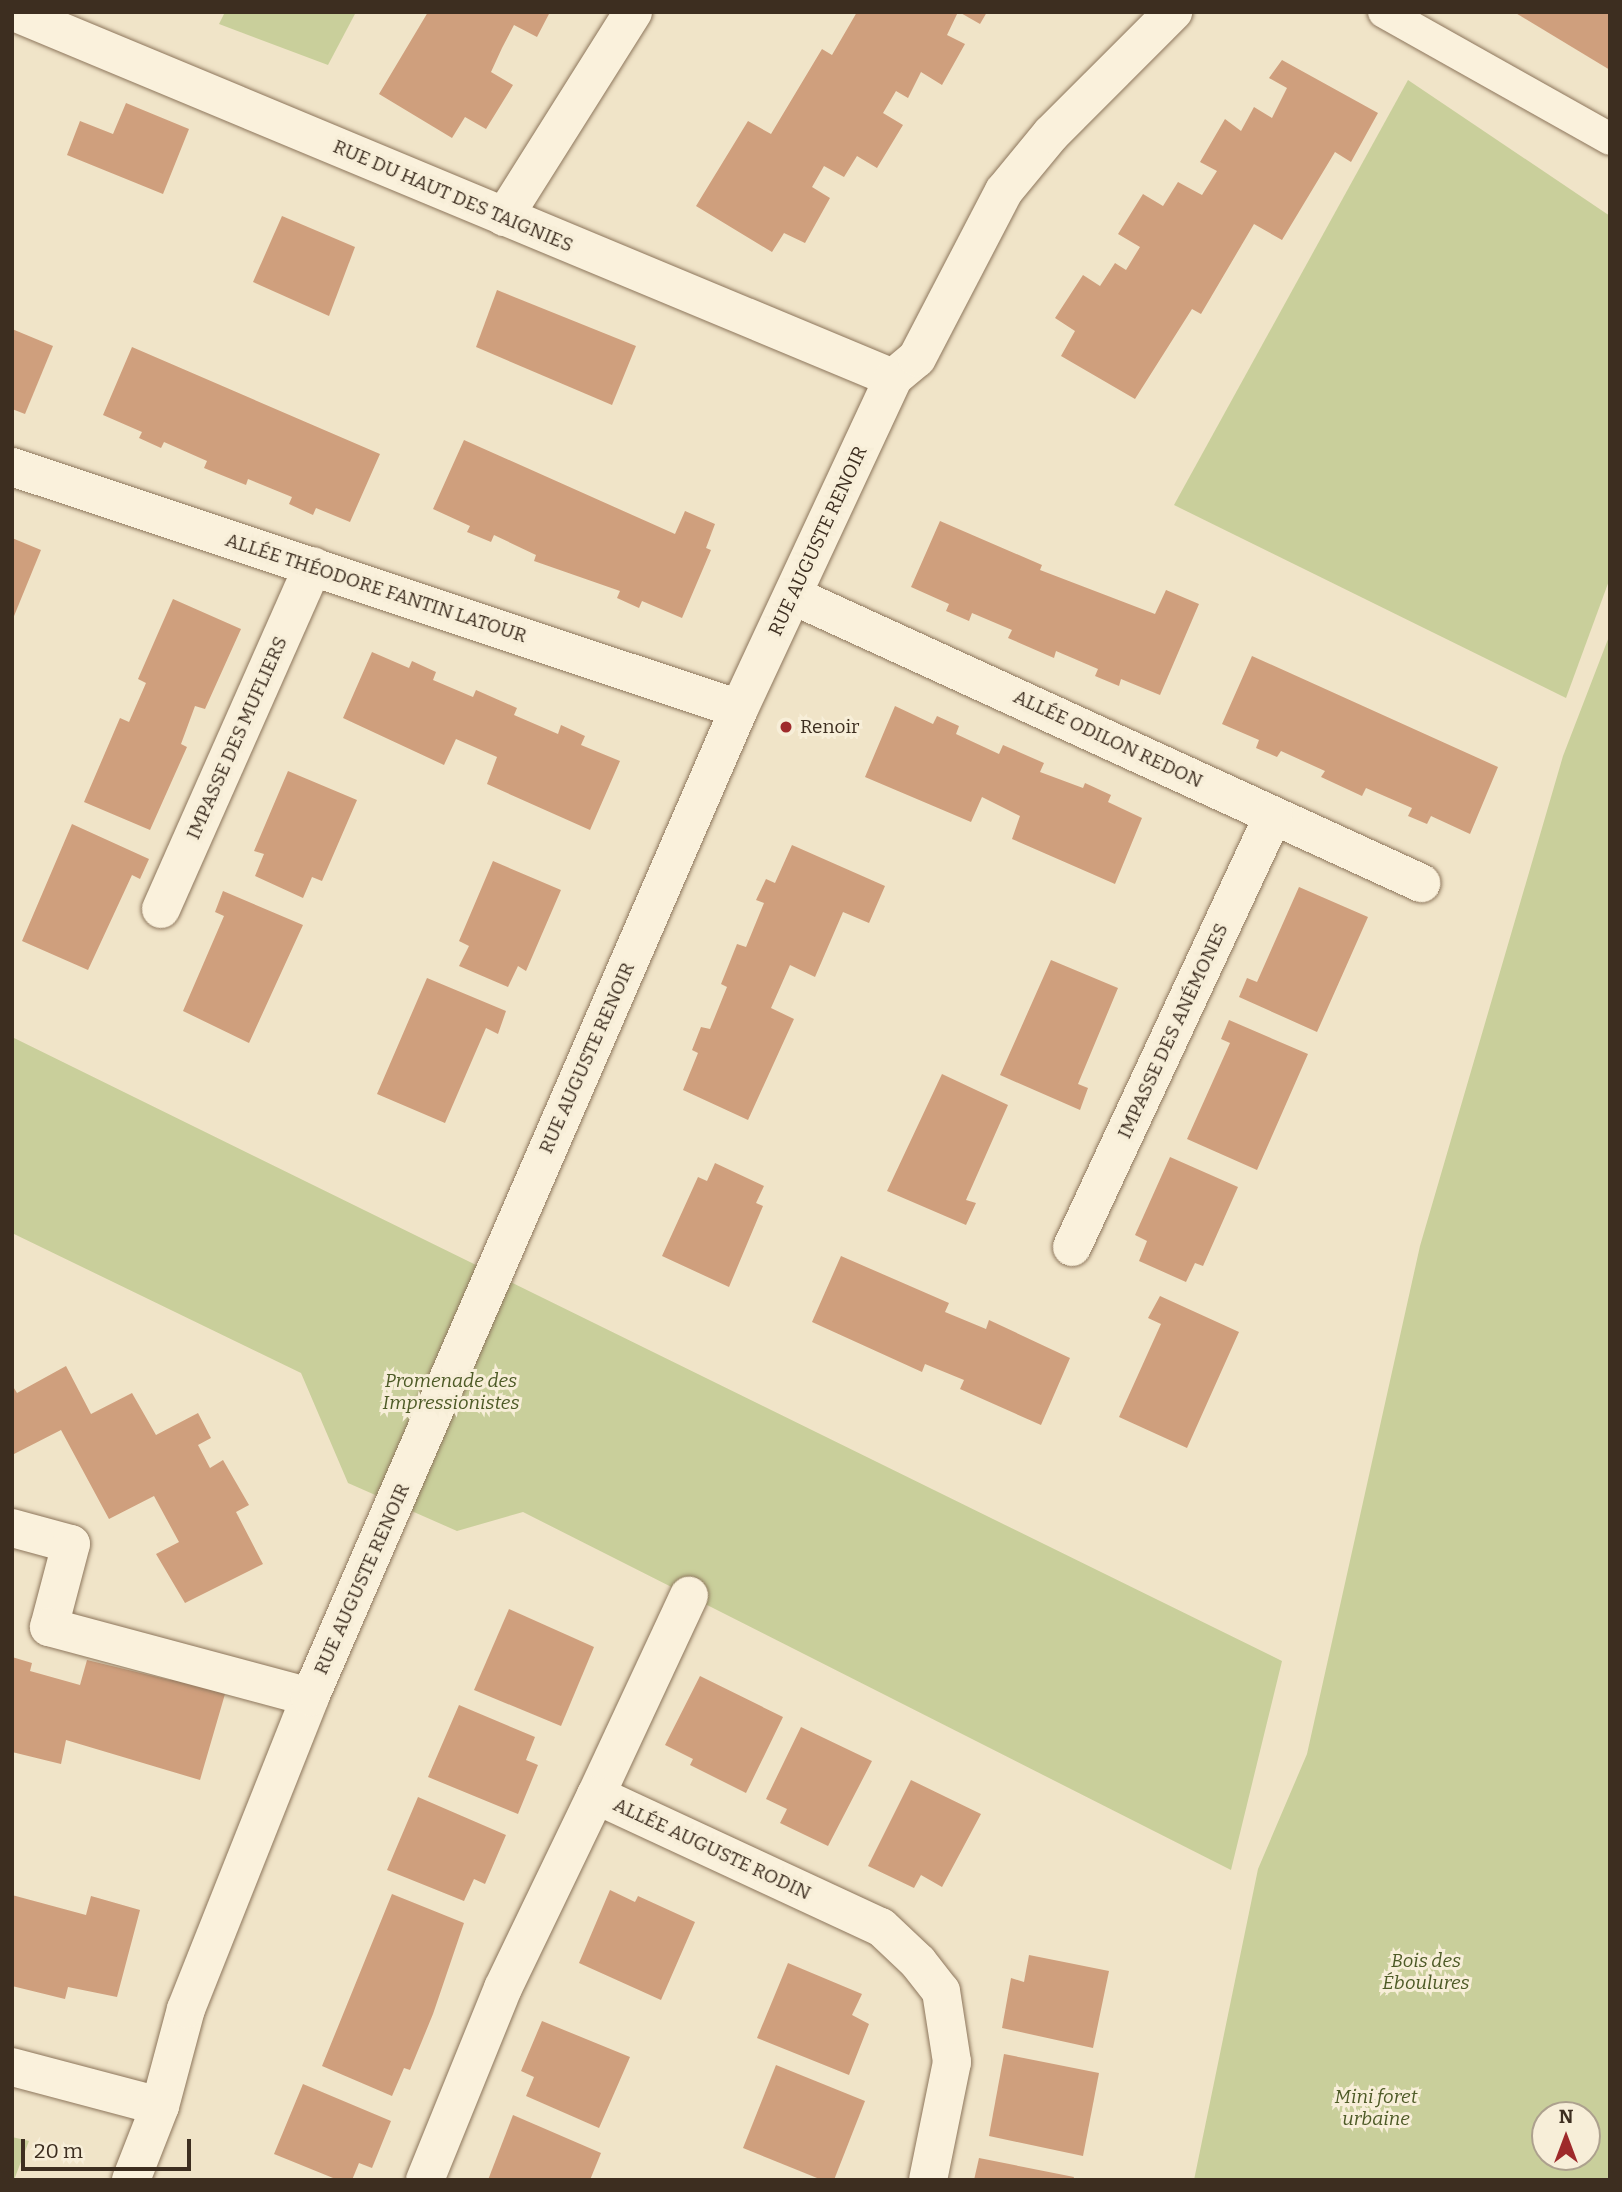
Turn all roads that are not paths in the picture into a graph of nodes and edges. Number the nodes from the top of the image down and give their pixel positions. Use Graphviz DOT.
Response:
graph roads {
  1 [pos="14,12"];
  2 [pos="633,12"];
  3 [pos="1173,12"];
  4 [pos="1384,12"];
  5 [pos="1610,139"];
  6 [pos="505,217"];
  7 [pos="893,378"];
  8 [pos="12,467"];
  9 [pos="313,566"];
  10 [pos="794,596"];
  11 [pos="739,709"];
  12 [pos="1273,816"];
  13 [pos="1421,883"];
  14 [pos="162,909"];
  15 [pos="1072,1247"];
  16 [pos="12,1528"];
  17 [pos="689,1596"];
  18 [pos="310,1697"];
  19 [pos="596,1795"];
  20 [pos="12,2067"];
  21 [pos="160,2106"];
  22 [pos="131,2180"];
  23 [pos="425,2180"];
  24 [pos="928,2180"];
  1 -- 6 [label="street, RUE DU HAUT DES TAIGNIES"];
  2 -- 6 [label="street"];
  3 -- 7 [label="street, RUE AUGUSTE RENOIR"];
  4 -- 5 [label="lane"];
  6 -- 7 [label="street, RUE DU HAUT DES TAIGNIES"];
  7 -- 10 [label="street, RUE AUGUSTE RENOIR"];
  8 -- 9 [label="street, ALLÉE THÉODORE FANTIN LATOUR"];
  9 -- 11 [label="street, ALLÉE THÉODORE FANTIN LATOUR"];
  9 -- 14 [label="street, IMPASSE DES MUFLIERS"];
  10 -- 11 [label="street, RUE AUGUSTE RENOIR"];
  10 -- 12 [label="street, ALLÉE ODILON REDON"];
  11 -- 18 [label="street, RUE AUGUSTE RENOIR"];
  12 -- 13 [label="street, ALLÉE ODILON REDON"];
  12 -- 15 [label="street, IMPASSE DES ANÉMONES"];
  16 -- 18 [label="street"];
  17 -- 19 [label="street"];
  18 -- 21 [label="street, RUE AUGUSTE RENOIR"];
  19 -- 23 [label="street, ALLÉE AUGUSTE RODIN"];
  19 -- 24 [label="street, ALLÉE AUGUSTE RODIN"];
  20 -- 21 [label="street"];
  21 -- 22 [label="street, RUE AUGUSTE RENOIR"];
}
